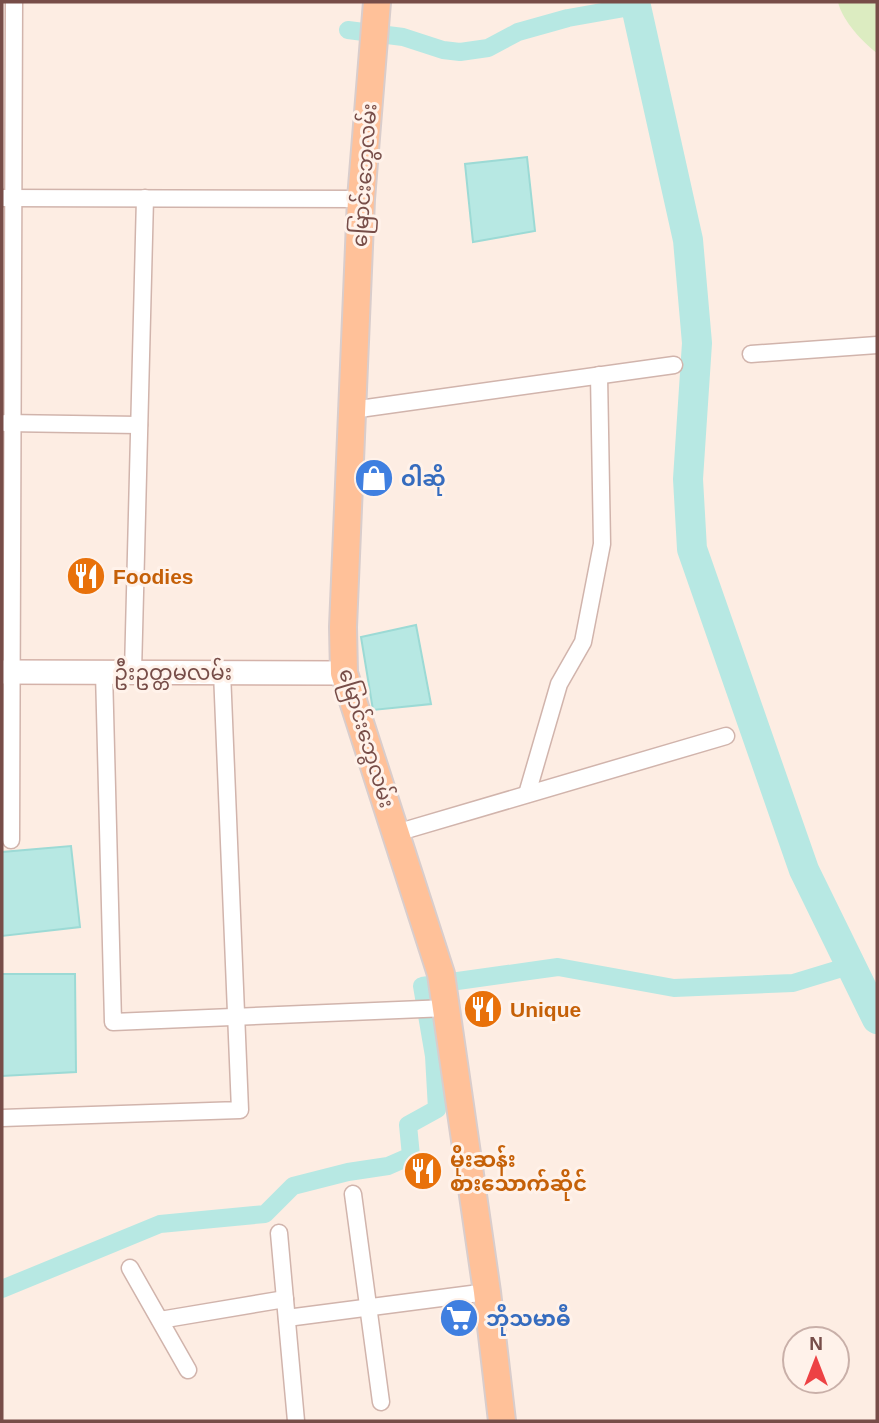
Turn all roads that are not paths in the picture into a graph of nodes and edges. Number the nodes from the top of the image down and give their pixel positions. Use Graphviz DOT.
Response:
graph roads {
  1 [pos="14,2"];
  2 [pos="375,22"];
  3 [pos="8,198"];
  4 [pos="145,198"];
  5 [pos="360,199"];
  6 [pos="877,345"];
  7 [pos="751,354"];
  8 [pos="674,365"];
  9 [pos="599,375"];
  10 [pos="352,410"];
  11 [pos="7,423"];
  12 [pos="139,425"];
  13 [pos="7,672"];
  14 [pos="104,672"];
  15 [pos="133,672"];
  16 [pos="222,673"];
  17 [pos="344,673"];
  18 [pos="726,736"];
  19 [pos="527,794"];
  20 [pos="396,833"];
  21 [pos="11,840"];
  22 [pos="436,999"];
  23 [pos="235,1017"];
  24 [pos="2,1118"];
  25 [pos="353,1194"];
  26 [pos="279,1233"];
  27 [pos="130,1268"];
  28 [pos="487,1292"];
  29 [pos="285,1298"];
  30 [pos="368,1307"];
  31 [pos="287,1318"];
  32 [pos="160,1320"];
  33 [pos="188,1370"];
  34 [pos="381,1402"];
  35 [pos="296,1421"];
  36 [pos="502,1421"];
  1 -- 3 [label="street"];
  2 -- 5 [label="main road, မြောင်းဘွေလမ်း"];
  3 -- 4 [label="street"];
  3 -- 11 [label="street"];
  4 -- 5 [label="street"];
  4 -- 12 [label="street"];
  5 -- 10 [label="main road, မြောင်းဘွေလမ်း"];
  6 -- 7 [label="street"];
  8 -- 9 [label="street"];
  9 -- 10 [label="street"];
  9 -- 19 [label="street"];
  10 -- 17 [label="main road, မြောင်းဘွေလမ်း"];
  11 -- 12 [label="street"];
  11 -- 13 [label="street"];
  12 -- 15 [label="street"];
  13 -- 14 [label="street, ဦးဥတ္တမလမ်း"];
  13 -- 21 [label="street"];
  14 -- 15 [label="street, ဦးဥတ္တမလမ်း"];
  14 -- 23 [label="street"];
  15 -- 16 [label="street, ဦးဥတ္တမလမ်း"];
  16 -- 17 [label="street, ဦးဥတ္တမလမ်း"];
  16 -- 23 [label="street"];
  17 -- 20 [label="main road, မြောင်းဘွေလမ်း"];
  18 -- 19 [label="street"];
  19 -- 20 [label="street"];
  20 -- 22 [label="main road, မြောင်းဘွေလမ်း"];
  22 -- 23 [label="street"];
  22 -- 28 [label="main road, မြောင်းဘွေလမ်း"];
  23 -- 24 [label="street"];
  25 -- 30 [label="street"];
  26 -- 29 [label="street"];
  27 -- 32 [label="street"];
  28 -- 30 [label="street"];
  28 -- 36 [label="main road, မြောင်းဘွေလမ်း"];
  29 -- 31 [label="street"];
  29 -- 32 [label="street"];
  30 -- 31 [label="street"];
  30 -- 34 [label="street"];
  31 -- 35 [label="street"];
  32 -- 33 [label="street"];
}
